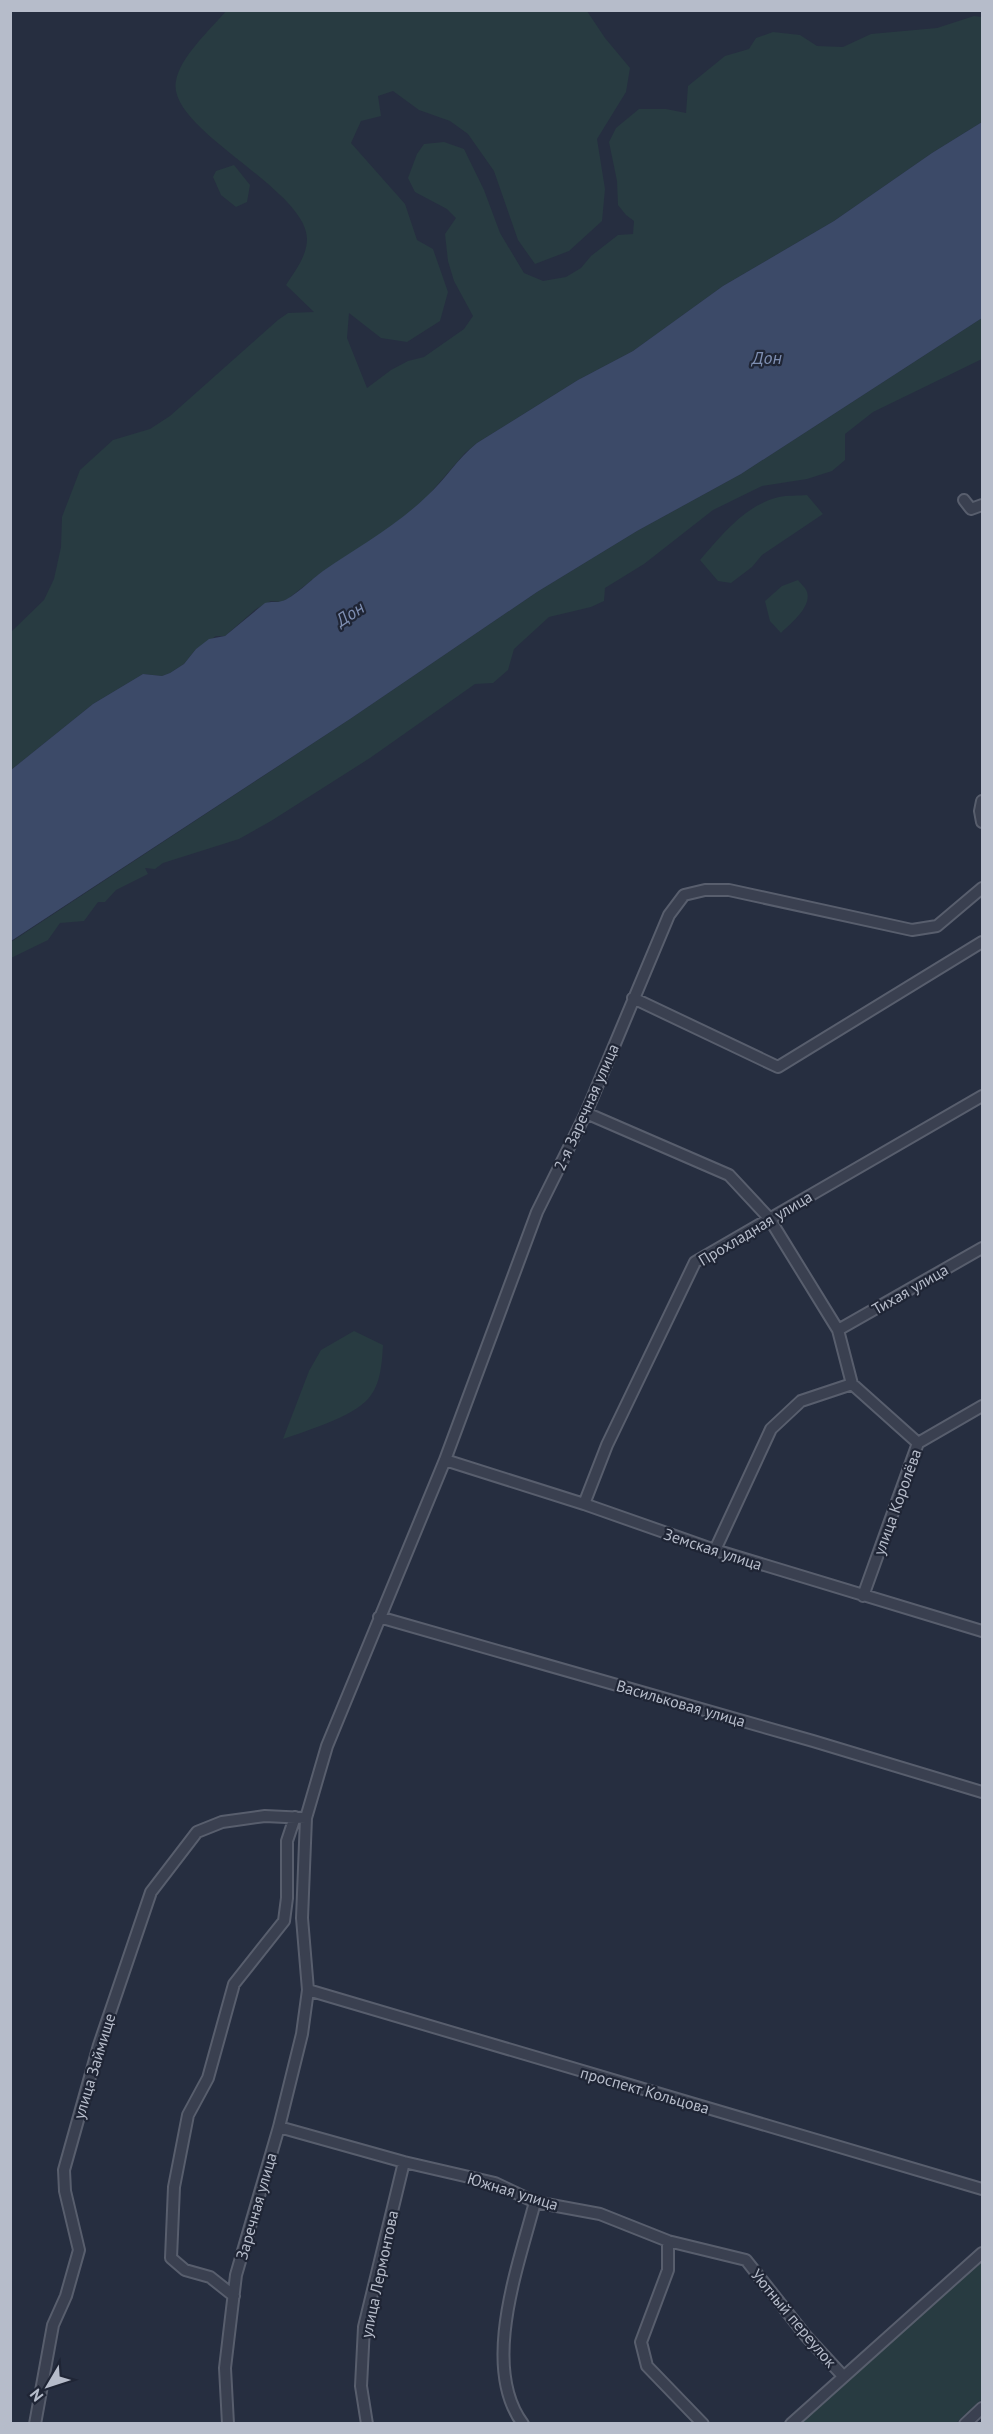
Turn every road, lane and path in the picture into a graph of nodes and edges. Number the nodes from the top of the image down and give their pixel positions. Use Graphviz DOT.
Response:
graph roads {
  1 [pos="964,500"];
  2 [pos="982,505"];
  3 [pos="982,801"];
  4 [pos="982,822"];
  5 [pos="982,888"];
  6 [pos="982,942"];
  7 [pos="633,998"];
  8 [pos="982,1096"];
  9 [pos="586,1113"];
  10 [pos="769,1218"];
  11 [pos="982,1248"];
  12 [pos="838,1330"];
  13 [pos="852,1384"];
  14 [pos="982,1406"];
  15 [pos="918,1443"];
  16 [pos="445,1460"];
  17 [pos="584,1504"];
  18 [pos="715,1550"];
  19 [pos="863,1596"];
  20 [pos="379,1617"];
  21 [pos="982,1631"];
  22 [pos="982,1792"];
  23 [pos="301,1818"];
  24 [pos="308,1990"];
  25 [pos="279,2127"];
  26 [pos="404,2162"];
  27 [pos="982,2190"];
  28 [pos="535,2202"];
  29 [pos="668,2241"];
  30 [pos="982,2253"];
  31 [pos="746,2260"];
  32 [pos="234,2296"];
  33 [pos="843,2376"];
  34 [pos="982,2408"];
  35 [pos="35,2424"];
  36 [pos="228,2424"];
  37 [pos="367,2424"];
  38 [pos="523,2424"];
  39 [pos="703,2424"];
  40 [pos="791,2424"];
  41 [pos="965,2424"];
  1 -- 2 [label="street"];
  3 -- 4 [label="street"];
  5 -- 7 [label="street, 2-я Заречная улица"];
  6 -- 7 [label="street"];
  7 -- 9 [label="street, 2-я Заречная улица"];
  8 -- 10 [label="street, Прохладная улица"];
  9 -- 10 [label="street"];
  9 -- 16 [label="street, 2-я Заречная улица"];
  10 -- 12 [label="street"];
  10 -- 17 [label="street, Прохладная улица"];
  11 -- 12 [label="street, Тихая улица"];
  12 -- 13 [label="street"];
  13 -- 15 [label="street"];
  13 -- 18 [label="street"];
  14 -- 15 [label="street, улица Королёва"];
  15 -- 19 [label="street, улица Королёва"];
  16 -- 17 [label="street, Земская улица"];
  16 -- 20 [label="street, 2-я Заречная улица"];
  17 -- 18 [label="street, Земская улица"];
  18 -- 19 [label="street, Земская улица"];
  19 -- 21 [label="street, Земская улица"];
  20 -- 22 [label="street, Васильковая улица"];
  20 -- 23 [label="street, 2-я Заречная улица"];
  23 -- 24 [label="street, Заречная улица"];
  23 -- 32 [label="street"];
  23 -- 35 [label="street, улица Займище"];
  24 -- 25 [label="street, Заречная улица"];
  24 -- 27 [label="street, проспект Кольцова"];
  25 -- 26 [label="street, Южная улица"];
  25 -- 32 [label="street, Заречная улица"];
  26 -- 28 [label="street, Южная улица"];
  26 -- 37 [label="street, улица Лермонтова"];
  28 -- 29 [label="street, Южная улица"];
  28 -- 38 [label="street"];
  29 -- 31 [label="street, Южная улица"];
  29 -- 39 [label="street"];
  30 -- 33 [label="street"];
  31 -- 33 [label="street, Уютный переулок"];
  32 -- 36 [label="street, Заречная улица"];
  33 -- 40 [label="street"];
  34 -- 41 [label="street"];
}
